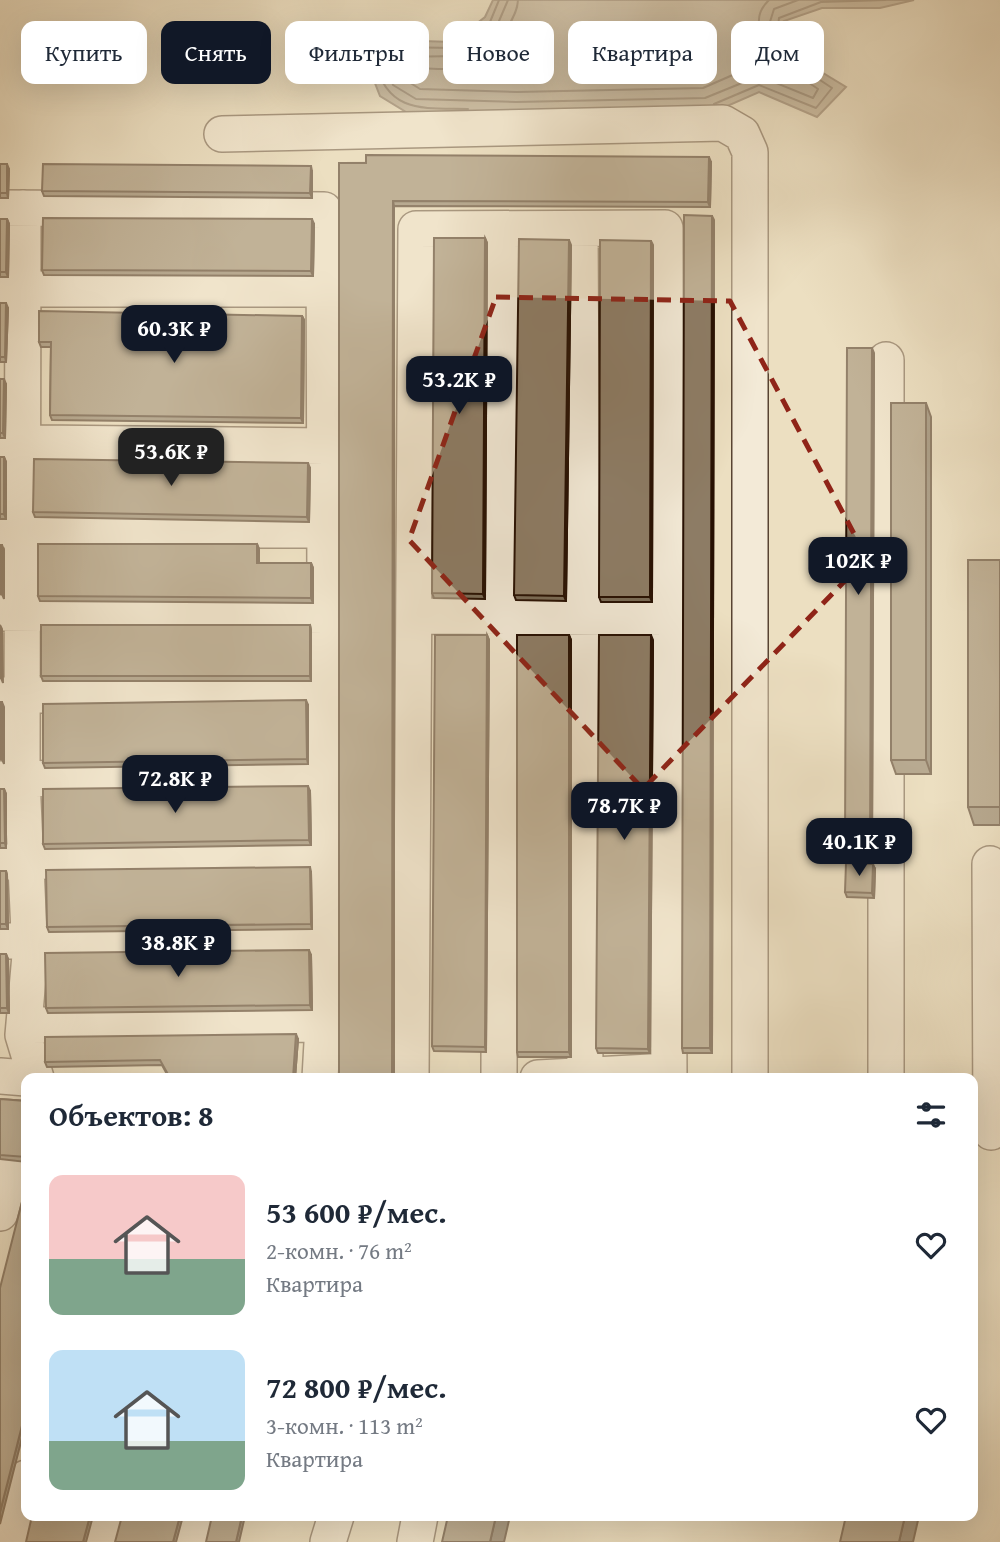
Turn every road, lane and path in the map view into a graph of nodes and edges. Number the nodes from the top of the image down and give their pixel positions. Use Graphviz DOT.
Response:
graph roads {
  1 [pos="222,134"];
  2 [pos="11,208"];
  3 [pos="501,229"];
  4 [pos="580,229"];
  5 [pos="11,289"];
  6 [pos="324,289"];
  7 [pos="886,360"];
  8 [pos="11,371"];
  9 [pos="325,446"];
  10 [pos="11,450"];
  11 [pos="11,530"];
  12 [pos="325,530"];
  13 [pos="11,613"];
  14 [pos="325,615"];
  15 [pos="414,616"];
  16 [pos="502,617"];
  17 [pos="583,617"];
  18 [pos="667,617"];
  19 [pos="11,695"];
  20 [pos="326,695"];
  21 [pos="326,773"];
  22 [pos="11,779"];
  23 [pos="326,856"];
  24 [pos="13,862"];
  25 [pos="993,885"];
  26 [pos="15,941"];
  27 [pos="326,941"];
  28 [pos="323,1024"];
  29 [pos="24,1025"];
  30 [pos="34,1073"];
  31 [pos="320,1073"];
  32 [pos="411,1073"];
  33 [pos="499,1073"];
  34 [pos="585,1073"];
  35 [pos="669,1073"];
  36 [pos="750,1073"];
  37 [pos="886,1073"];
  38 [pos="0,1076"];
  39 [pos="21,1078"];
  40 [pos="988,1132"];
  41 [pos="13,1168"];
  42 [pos="0,1213"];
  43 [pos="21,1499"];
  44 [pos="108,1521"];
  45 [pos="196,1521"];
  46 [pos="334,1521"];
  47 [pos="420,1521"];
  48 [pos="11,1542"];
  49 [pos="103,1542"];
  50 [pos="190,1542"];
  51 [pos="328,1542"];
  52 [pos="415,1542"];
  1 -- 36 [label="street"];
  2 -- 5 [label="street"];
  2 -- 6 [label="street"];
  3 -- 4 [label="street"];
  3 -- 15 [label="street"];
  3 -- 16 [label="street"];
  4 -- 17 [label="street"];
  4 -- 18 [label="street"];
  5 -- 6 [label="street"];
  5 -- 8 [label="street"];
  6 -- 9 [label="street"];
  7 -- 37 [label="street"];
  8 -- 10 [label="street"];
  9 -- 10 [label="street"];
  9 -- 12 [label="street"];
  10 -- 11 [label="street"];
  11 -- 12 [label="street"];
  11 -- 13 [label="street"];
  12 -- 14 [label="street"];
  13 -- 14 [label="street"];
  13 -- 19 [label="street"];
  14 -- 20 [label="street"];
  15 -- 16 [label="street"];
  15 -- 32 [label="street"];
  16 -- 17 [label="street"];
  16 -- 33 [label="street"];
  17 -- 18 [label="street"];
  17 -- 34 [label="street"];
  18 -- 35 [label="street"];
  19 -- 20 [label="street"];
  19 -- 22 [label="street"];
  20 -- 21 [label="street"];
  21 -- 22 [label="street"];
  21 -- 23 [label="street"];
  22 -- 24 [label="street"];
  23 -- 24 [label="street"];
  23 -- 27 [label="street"];
  24 -- 26 [label="street"];
  25 -- 40 [label="street"];
  26 -- 27 [label="street"];
  26 -- 29 [label="street"];
  27 -- 28 [label="street"];
  28 -- 29 [label="street"];
  28 -- 31 [label="street"];
  29 -- 30 [label="street"];
  38 -- 39 [label="street"];
  41 -- 42 [label="street"];
  43 -- 48 [label="street"];
  44 -- 49 [label="street"];
  45 -- 50 [label="street"];
  46 -- 51 [label="street"];
  47 -- 52 [label="street"];
}
